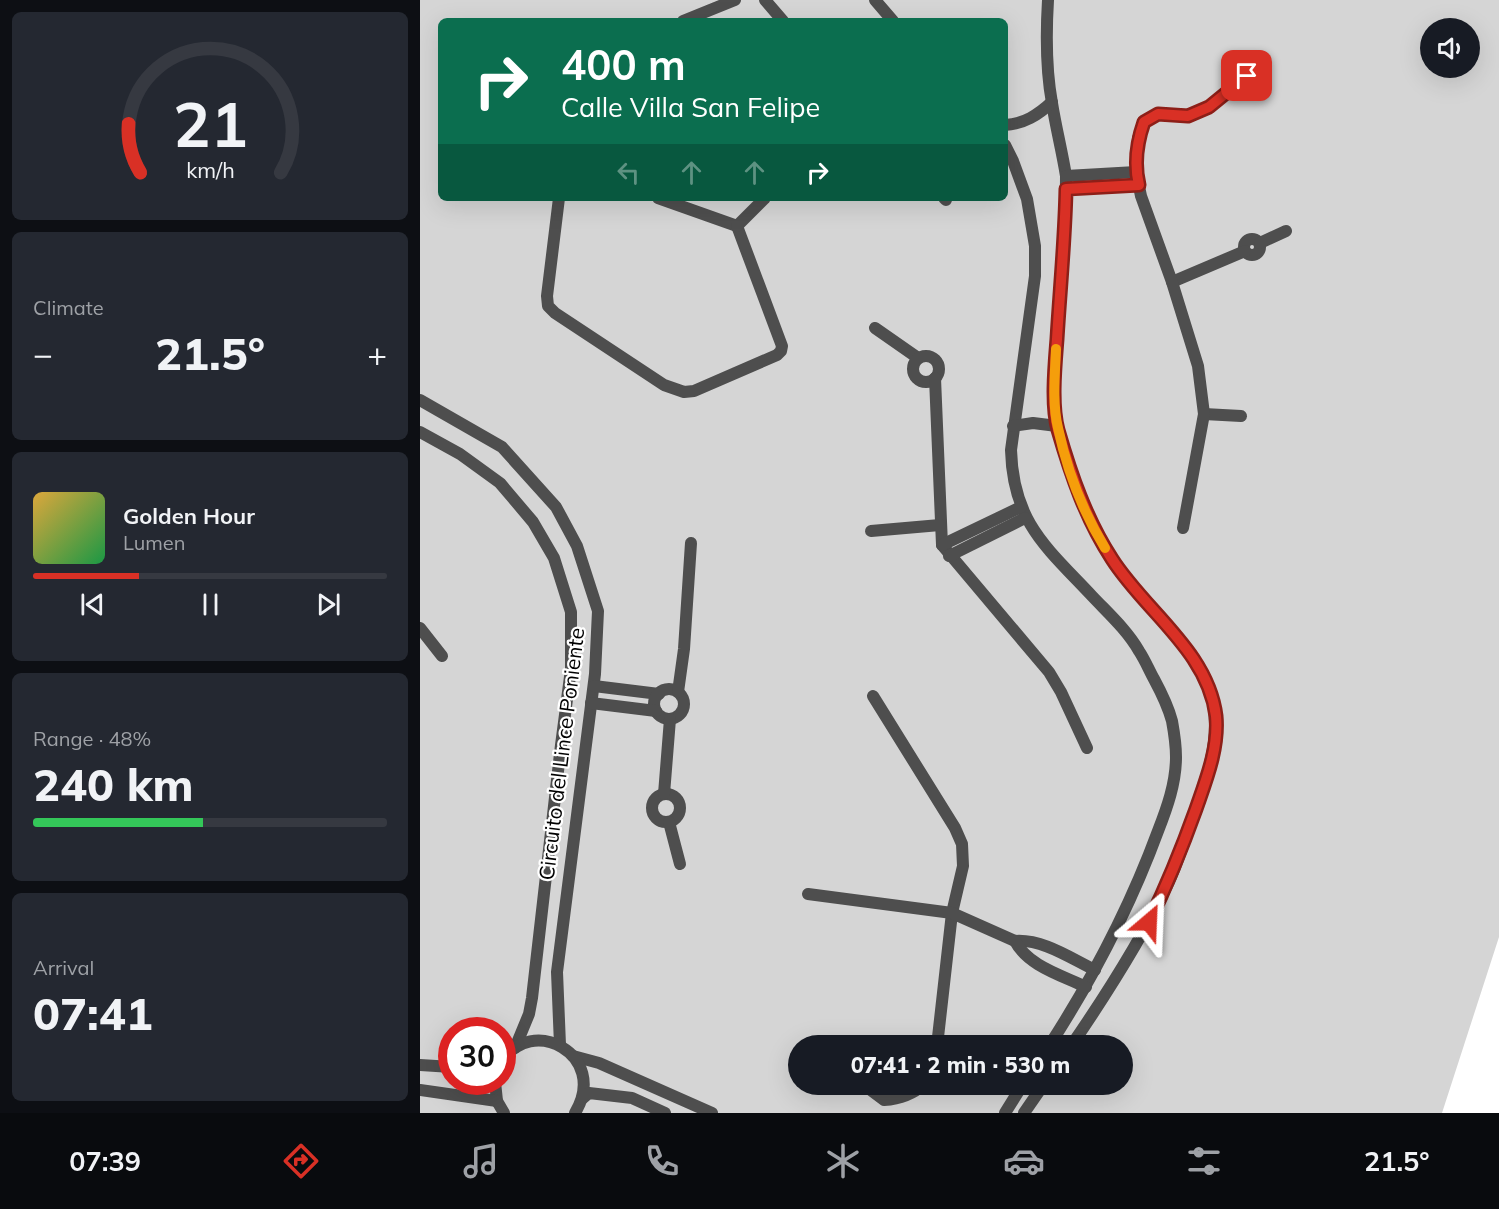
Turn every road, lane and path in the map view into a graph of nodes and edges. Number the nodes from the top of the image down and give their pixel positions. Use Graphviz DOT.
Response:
graph roads {
  1 [pos="735,0"];
  2 [pos="765,0"];
  3 [pos="874,0"];
  4 [pos="1048,0"];
  5 [pos="690,18"];
  6 [pos="780,18"];
  7 [pos="890,18"];
  8 [pos="1247,76"];
  9 [pos="1052,102"];
  10 [pos="1008,124"];
  11 [pos="1008,151"];
  12 [pos="1136,172"];
  13 [pos="1066,183"];
  14 [pos="1139,185"];
  15 [pos="559,201"];
  16 [pos="666,201"];
  17 [pos="762,201"];
  18 [pos="737,226"];
  19 [pos="1286,231"];
  20 [pos="1172,282"];
  21 [pos="875,328"];
  22 [pos="918,358"];
  23 [pos="935,378"];
  24 [pos="420,400"];
  25 [pos="1204,414"];
  26 [pos="1241,416"];
  27 [pos="1013,426"];
  28 [pos="1057,426"];
  29 [pos="420,432"];
  30 [pos="1023,513"];
  31 [pos="940,525"];
  32 [pos="1183,528"];
  33 [pos="871,531"];
  34 [pos="691,543"];
  35 [pos="942,544"];
  36 [pos="949,556"];
  37 [pos="420,628"];
  38 [pos="442,656"];
  39 [pos="594,686"];
  40 [pos="678,692"];
  41 [pos="659,694"];
  42 [pos="873,696"];
  43 [pos="591,703"];
  44 [pos="656,711"];
  45 [pos="670,719"];
  46 [pos="1087,748"];
  47 [pos="664,794"];
  48 [pos="669,822"];
  49 [pos="680,864"];
  50 [pos="808,894"];
  51 [pos="952,913"];
  52 [pos="1015,941"];
  53 [pos="1095,970"];
  54 [pos="1086,987"];
  55 [pos="938,1035"];
  56 [pos="1056,1035"];
  57 [pos="1078,1035"];
  58 [pos="560,1045"];
  59 [pos="516,1046"];
  60 [pos="516,1048"];
  61 [pos="573,1056"];
  62 [pos="420,1065"];
  63 [pos="438,1066"];
  64 [pos="420,1090"];
  65 [pos="496,1095"];
  66 [pos="877,1095"];
  67 [pos="909,1095"];
  68 [pos="1016,1095"];
  69 [pos="1036,1095"];
  70 [pos="582,1099"];
  71 [pos="497,1101"];
  72 [pos="504,1113"];
  73 [pos="575,1113"];
  74 [pos="665,1113"];
  75 [pos="712,1113"];
  76 [pos="1005,1113"];
  77 [pos="1024,1113"];
  1 -- 5 [label="street"];
  2 -- 6 [label="street"];
  3 -- 7 [label="street"];
  4 -- 9 [label="street"];
  8 -- 12 [label="street"];
  9 -- 10 [label="street"];
  9 -- 13 [label="street"];
  11 -- 27 [label="street"];
  12 -- 13 [label="street"];
  12 -- 14 [label="street"];
  13 -- 14 [label="street"];
  13 -- 28 [label="street"];
  14 -- 20 [label="street"];
  15 -- 18 [label="street"];
  16 -- 18 [label="street"];
  17 -- 18 [label="street"];
  19 -- 20 [label="street"];
  20 -- 25 [label="street"];
  21 -- 22 [label="street"];
  22 -- 23 [label="street"];
  22 -- 23 [label="street"];
  23 -- 31 [label="street"];
  24 -- 39 [label="street, Circuito del Lince Poniente"];
  25 -- 26 [label="street"];
  25 -- 32 [label="street"];
  27 -- 28 [label="street"];
  27 -- 30 [label="street"];
  28 -- 57 [label="street"];
  29 -- 59 [label="street, Circuito del Lince Poniente"];
  30 -- 35 [label="street"];
  30 -- 36 [label="street"];
  30 -- 53 [label="street"];
  31 -- 33 [label="street"];
  31 -- 35 [label="street"];
  34 -- 40 [label="street"];
  35 -- 36 [label="street"];
  36 -- 46 [label="street"];
  37 -- 38 [label="street"];
  39 -- 41 [label="street"];
  39 -- 43 [label="street, Circuito del Lince Poniente"];
  40 -- 41 [label="street"];
  40 -- 45 [label="street"];
  41 -- 44 [label="street"];
  42 -- 51 [label="street"];
  43 -- 44 [label="street"];
  43 -- 58 [label="street, Circuito del Lince Poniente"];
  44 -- 45 [label="street"];
  45 -- 47 [label="street"];
  47 -- 48 [label="street"];
  47 -- 48 [label="street"];
  48 -- 49 [label="street"];
  50 -- 51 [label="street"];
  51 -- 52 [label="street"];
  51 -- 55 [label="street"];
  52 -- 53 [label="street"];
  52 -- 54 [label="street"];
  53 -- 54 [label="street"];
  54 -- 56 [label="street"];
  58 -- 60 [label="street"];
  58 -- 61 [label="street"];
  61 -- 70 [label="street"];
  61 -- 75 [label="street"];
  62 -- 63 [label="street"];
  64 -- 71 [label="street"];
  65 -- 71 [label="street"];
  66 -- 67 [label="street"];
  68 -- 76 [label="street"];
  69 -- 77 [label="street"];
  70 -- 73 [label="street"];
  70 -- 74 [label="street"];
  71 -- 72 [label="street"];
}
